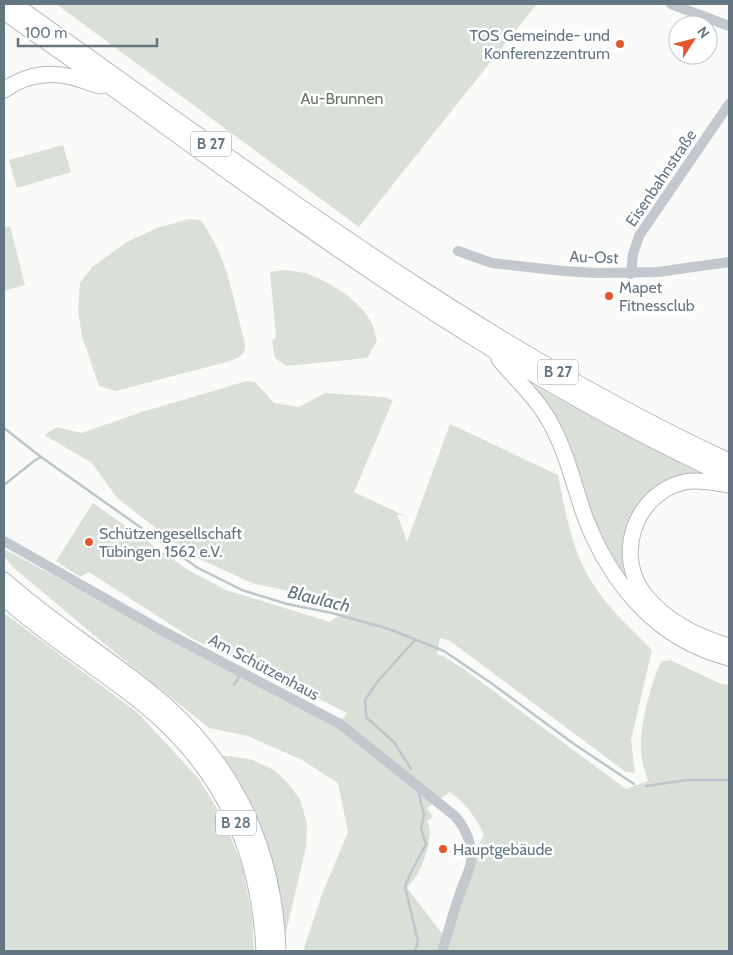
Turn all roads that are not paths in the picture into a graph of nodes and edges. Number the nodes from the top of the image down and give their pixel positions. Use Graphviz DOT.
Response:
graph roads {
  1 [pos="14,4"];
  2 [pos="671,4"];
  3 [pos="4,12"];
  4 [pos="729,26"];
  5 [pos="112,88"];
  6 [pos="4,90"];
  7 [pos="729,104"];
  8 [pos="458,252"];
  9 [pos="729,262"];
  10 [pos="632,274"];
  11 [pos="492,350"];
  12 [pos="725,457"];
  13 [pos="729,478"];
  14 [pos="729,485"];
  15 [pos="4,541"];
  16 [pos="4,580"];
  17 [pos="4,598"];
  18 [pos="729,646"];
  19 [pos="729,658"];
  20 [pos="264,951"];
  21 [pos="278,951"];
  22 [pos="442,951"];
  1 -- 12 [label="highway, B 27"];
  2 -- 4 [label="street"];
  3 -- 5 [label="highway, B 27"];
  5 -- 6 [label="highway"];
  5 -- 11 [label="highway, B 27"];
  7 -- 10 [label="street, Eisenbahnstraße"];
  8 -- 10 [label="street, Au-Ost"];
  9 -- 10 [label="street, Au-Ost"];
  11 -- 13 [label="highway, B 27"];
  11 -- 19 [label="highway"];
  14 -- 18 [label="highway"];
  15 -- 22 [label="street, Am Schützenhaus"];
  16 -- 21 [label="highway, B 28"];
  17 -- 20 [label="highway, B 28"];
}
